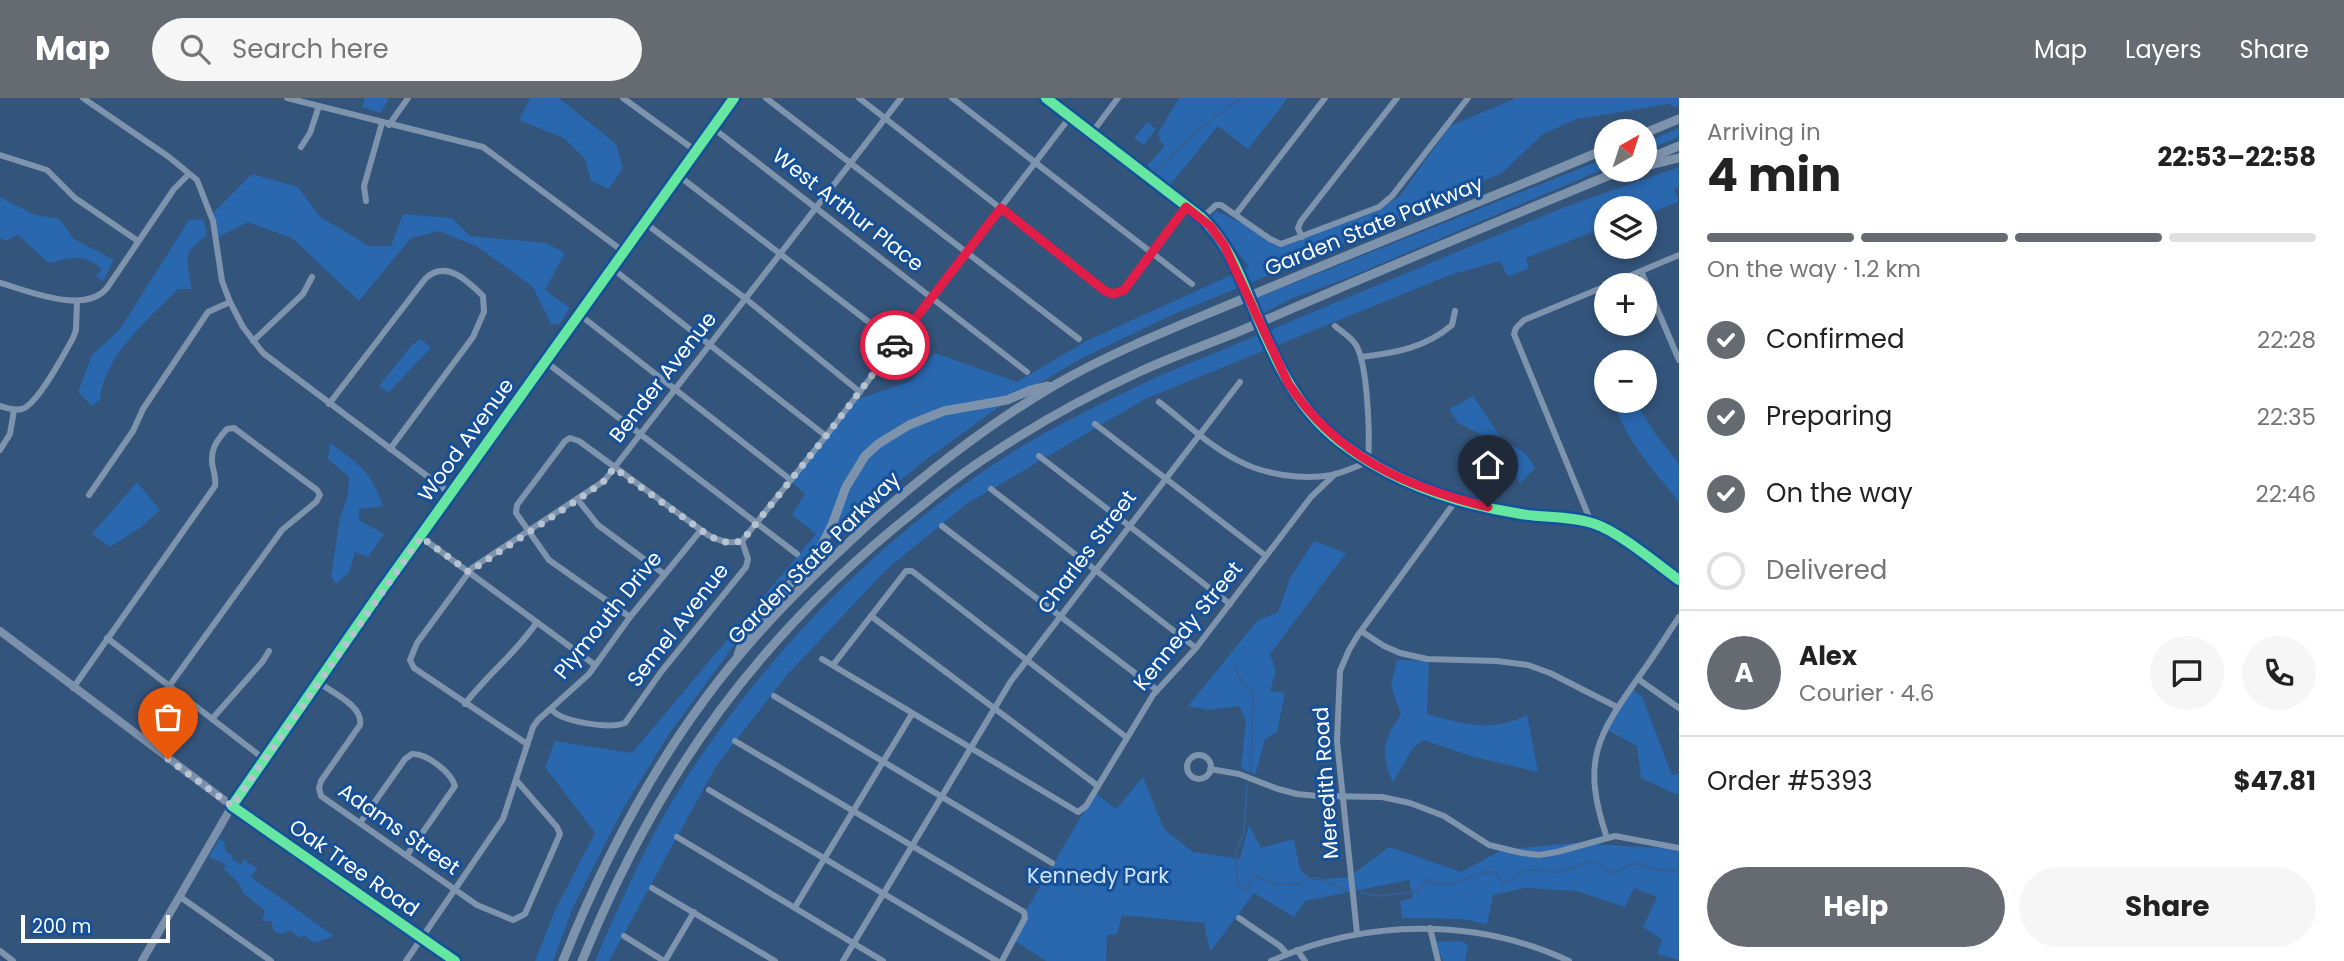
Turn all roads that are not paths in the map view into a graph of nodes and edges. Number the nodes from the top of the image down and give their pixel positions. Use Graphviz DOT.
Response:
graph roads {
  1 [pos="83,98"];
  2 [pos="286,98"];
  3 [pos="408,98"];
  4 [pos="623,98"];
  5 [pos="734,98"];
  6 [pos="766,98"];
  7 [pos="859,98"];
  8 [pos="901,98"];
  9 [pos="952,98"];
  10 [pos="1046,98"];
  11 [pos="1118,98"];
  12 [pos="1325,98"];
  13 [pos="1398,98"];
  14 [pos="1468,98"];
  15 [pos="319,106"];
  16 [pos="1070,117"];
  17 [pos="886,118"];
  18 [pos="1679,119"];
  19 [pos="385,124"];
  20 [pos="713,128"];
  21 [pos="1657,128"];
  22 [pos="1091,134"];
  23 [pos="1679,146"];
  24 [pos="300,147"];
  25 [pos="696,151"];
  26 [pos="1594,154"];
  27 [pos="0,155"];
  28 [pos="1657,155"];
  29 [pos="1679,158"];
  30 [pos="850,163"];
  31 [pos="1035,163"];
  32 [pos="1657,163"];
  33 [pos="190,174"];
  34 [pos="679,176"];
  35 [pos="1594,181"];
  36 [pos="366,201"];
  37 [pos="1186,207"];
  38 [pos="816,208"];
  39 [pos="1001,208"];
  40 [pos="1236,214"];
  41 [pos="1202,218"];
  42 [pos="645,223"];
  43 [pos="1302,237"];
  44 [pos="138,241"];
  45 [pos="624,252"];
  46 [pos="1151,252"];
  47 [pos="966,253"];
  48 [pos="780,254"];
  49 [pos="1679,255"];
  50 [pos="613,269"];
  51 [pos="1641,271"];
  52 [pos="1636,273"];
  53 [pos="312,277"];
  54 [pos="0,283"];
  55 [pos="1192,284"];
  56 [pos="1594,291"];
  57 [pos="932,298"];
  58 [pos="746,299"];
  59 [pos="77,301"];
  60 [pos="230,302"];
  61 [pos="1455,312"];
  62 [pos="580,315"];
  63 [pos="1335,326"];
  64 [pos="1079,339"];
  65 [pos="253,341"];
  66 [pos="896,343"];
  67 [pos="710,344"];
  68 [pos="1361,358"];
  69 [pos="1679,360"];
  70 [pos="546,362"];
  71 [pos="1027,372"];
  72 [pos="1240,382"];
  73 [pos="1056,384"];
  74 [pos="675,390"];
  75 [pos="860,392"];
  76 [pos="1159,402"];
  77 [pos="329,404"];
  78 [pos="0,406"];
  79 [pos="14,410"];
  80 [pos="1095,424"];
  81 [pos="1199,433"];
  82 [pos="640,435"];
  83 [pos="826,436"];
  84 [pos="390,449"];
  85 [pos="0,450"];
  86 [pos="1039,456"];
  87 [pos="1368,462"];
  88 [pos="614,468"];
  89 [pos="1335,474"];
  90 [pos="1166,478"];
  91 [pos="791,480"];
  92 [pos="990,489"];
  93 [pos="89,495"];
  94 [pos="451,495"];
  95 [pos="1457,499"];
  96 [pos="578,500"];
  97 [pos="1591,522"];
  98 [pos="757,523"];
  99 [pos="942,526"];
  100 [pos="1129,527"];
  101 [pos="701,530"];
  102 [pos="528,532"];
  103 [pos="421,537"];
  104 [pos="742,541"];
  105 [pos="797,554"];
  106 [pos="1266,556"];
  107 [pos="1096,571"];
  108 [pos="469,572"];
  109 [pos="664,573"];
  110 [pos="1679,580"];
  111 [pos="1230,604"];
  112 [pos="1061,615"];
  113 [pos="871,616"];
  114 [pos="630,617"];
  115 [pos="1679,617"];
  116 [pos="537,622"];
  117 [pos="0,631"];
  118 [pos="1361,631"];
  119 [pos="107,638"];
  120 [pos="1196,648"];
  121 [pos="269,651"];
  122 [pos="736,659"];
  123 [pos="822,659"];
  124 [pos="1026,660"];
  125 [pos="833,664"];
  126 [pos="595,665"];
  127 [pos="1638,679"];
  128 [pos="318,682"];
  129 [pos="170,685"];
  130 [pos="73,688"];
  131 [pos="1157,690"];
  132 [pos="774,696"];
  133 [pos="466,704"];
  134 [pos="994,707"];
  135 [pos="1617,707"];
  136 [pos="1679,708"];
  137 [pos="551,709"];
  138 [pos="912,714"];
  139 [pos="212,719"];
  140 [pos="1126,737"];
  141 [pos="735,741"];
  142 [pos="527,744"];
  143 [pos="970,749"];
  144 [pos="264,759"];
  145 [pos="883,763"];
  146 [pos="1210,769"];
  147 [pos="516,780"];
  148 [pos="1098,786"];
  149 [pos="709,790"];
  150 [pos="1341,796"];
  151 [pos="942,797"];
  152 [pos="232,806"];
  153 [pos="853,812"];
  154 [pos="360,823"];
  155 [pos="677,837"];
  156 [pos="1607,838"];
  157 [pos="912,845"];
  158 [pos="1679,848"];
  159 [pos="407,855"];
  160 [pos="824,859"];
  161 [pos="1052,863"];
  162 [pos="652,888"];
  163 [pos="454,889"];
  164 [pos="883,894"];
  165 [pos="179,896"];
  166 [pos="795,906"];
  167 [pos="694,912"];
  168 [pos="1239,918"];
  169 [pos="1430,928"];
  170 [pos="1357,933"];
  171 [pos="624,936"];
  172 [pos="421,938"];
  173 [pos="854,943"];
  174 [pos="1297,950"];
  175 [pos="0,951"];
  176 [pos="1287,954"];
  177 [pos="584,959"];
  178 [pos="13,961"];
  179 [pos="142,961"];
  180 [pos="271,961"];
  181 [pos="406,961"];
  182 [pos="455,961"];
  183 [pos="563,961"];
  184 [pos="665,961"];
  185 [pos="775,961"];
  186 [pos="843,961"];
  187 [pos="883,961"];
  188 [pos="999,961"];
  189 [pos="1271,961"];
  190 [pos="1305,961"];
  191 [pos="1438,961"];
  192 [pos="1569,961"];
  1 -- 33 [label="street"];
  2 -- 15 [label="street"];
  3 -- 19 [label="street"];
  4 -- 25 [label="street"];
  5 -- 20 [label="street, Wood Avenue"];
  6 -- 30 [label="street"];
  7 -- 17 [label="street"];
  8 -- 17 [label="street, Bender Avenue"];
  9 -- 31 [label="street"];
  10 -- 16 [label="street"];
  11 -- 22 [label="street"];
  12 -- 40 [label="street"];
  13 -- 43 [label="street"];
  14 -- 43 [label="street"];
  15 -- 19 [label="street"];
  15 -- 24 [label="street"];
  16 -- 22 [label="street"];
  16 -- 31 [label="street, Semel Avenue"];
  17 -- 30 [label="street, Bender Avenue"];
  17 -- 39 [label="street"];
  18 -- 21 [label="highway"];
  19 -- 36 [label="street"];
  19 -- 45 [label="street"];
  20 -- 25 [label="street, Wood Avenue"];
  20 -- 38 [label="street, West Arthur Place"];
  22 -- 37 [label="street"];
  23 -- 28 [label="highway"];
  25 -- 34 [label="street, Wood Avenue"];
  26 -- 73 [label="highway, Garden State Parkway"];
  27 -- 44 [label="street"];
  29 -- 32 [label="highway"];
  30 -- 38 [label="street, Bender Avenue"];
  30 -- 47 [label="street"];
  31 -- 39 [label="street, Semel Avenue"];
  31 -- 46 [label="street"];
  33 -- 44 [label="street"];
  33 -- 60 [label="street"];
  34 -- 42 [label="street, Wood Avenue"];
  34 -- 48 [label="street"];
  35 -- 177 [label="highway, Garden State Parkway"];
  37 -- 41 [label="street"];
  37 -- 46 [label="street"];
  38 -- 48 [label="street, Bender Avenue"];
  38 -- 57 [label="street, West Arthur Place"];
  39 -- 46 [label="street"];
  39 -- 47 [label="street, Semel Avenue"];
  40 -- 41 [label="street"];
  40 -- 43 [label="street"];
  41 -- 87 [label="street, bridge"];
  42 -- 45 [label="street, Wood Avenue"];
  42 -- 58 [label="street"];
  44 -- 59 [label="street"];
  45 -- 50 [label="street, Wood Avenue"];
  46 -- 55 [label="street"];
  47 -- 57 [label="street, Semel Avenue"];
  47 -- 64 [label="street"];
  48 -- 58 [label="street, Bender Avenue"];
  48 -- 66 [label="street"];
  49 -- 51 [label="street"];
  50 -- 62 [label="street, Wood Avenue"];
  50 -- 67 [label="street"];
  51 -- 52 [label="street"];
  51 -- 69 [label="street"];
  53 -- 65 [label="street"];
  54 -- 59 [label="street"];
  56 -- 97 [label="street"];
  57 -- 66 [label="street, Semel Avenue"];
  57 -- 71 [label="street, West Arthur Place"];
  58 -- 67 [label="street, Bender Avenue"];
  58 -- 75 [label="street"];
  59 -- 79 [label="street"];
  60 -- 65 [label="street"];
  60 -- 93 [label="street"];
  61 -- 68 [label="street"];
  62 -- 70 [label="street, Wood Avenue"];
  62 -- 74 [label="street"];
  63 -- 68 [label="street"];
  65 -- 77 [label="street"];
  66 -- 75 [label="street, Semel Avenue"];
  67 -- 74 [label="street, Bender Avenue"];
  67 -- 83 [label="street"];
  68 -- 87 [label="street"];
  70 -- 82 [label="street"];
  70 -- 94 [label="street, Wood Avenue"];
  72 -- 81 [label="street, Charles Street"];
  73 -- 122 [label="highway, Garden State Parkway"];
  73 -- 122 [label="highway"];
  74 -- 82 [label="street, Bender Avenue"];
  74 -- 91 [label="street"];
  75 -- 83 [label="street, Semel Avenue"];
  76 -- 81 [label="street"];
  77 -- 84 [label="street"];
  77 -- 84 [label="street"];
  78 -- 79 [label="street"];
  79 -- 85 [label="street"];
  80 -- 90 [label="street"];
  81 -- 89 [label="street"];
  81 -- 90 [label="street, Charles Street"];
  82 -- 88 [label="street, Bender Avenue"];
  82 -- 98 [label="street"];
  83 -- 91 [label="street, Semel Avenue"];
  84 -- 94 [label="street"];
  86 -- 100 [label="street"];
  87 -- 89 [label="street"];
  87 -- 95 [label="street"];
  88 -- 96 [label="street, Bender Avenue"];
  88 -- 101 [label="street"];
  88 -- 102 [label="street"];
  89 -- 106 [label="street, Kennedy Street"];
  90 -- 100 [label="street, Charles Street"];
  90 -- 106 [label="street"];
  91 -- 98 [label="street, Semel Avenue"];
  92 -- 107 [label="street"];
  94 -- 103 [label="street, Wood Avenue"];
  95 -- 97 [label="street"];
  95 -- 118 [label="street, Meredith Road"];
  96 -- 102 [label="street, Bender Avenue"];
  96 -- 109 [label="street"];
  97 -- 110 [label="street"];
  98 -- 104 [label="street, Semel Avenue"];
  98 -- 105 [label="street"];
  99 -- 112 [label="street"];
  100 -- 107 [label="street, Charles Street"];
  100 -- 111 [label="street"];
  101 -- 104 [label="street"];
  101 -- 109 [label="street, Plymouth Drive"];
  102 -- 108 [label="street, Bender Avenue"];
  102 -- 114 [label="street"];
  103 -- 108 [label="street"];
  103 -- 128 [label="street, Wood Avenue"];
  104 -- 137 [label="street, Semel Avenue"];
  106 -- 111 [label="street, Kennedy Street"];
  107 -- 112 [label="street, Charles Street"];
  107 -- 120 [label="street"];
  108 -- 116 [label="street"];
  108 -- 133 [label="street, Bender Avenue"];
  109 -- 114 [label="street, Plymouth Drive"];
  111 -- 120 [label="street, Kennedy Street"];
  112 -- 124 [label="street, Charles Street"];
  112 -- 131 [label="street"];
  113 -- 124 [label="street"];
  113 -- 125 [label="street"];
  113 -- 134 [label="street"];
  114 -- 126 [label="street, Plymouth Drive"];
  115 -- 127 [label="street"];
  116 -- 126 [label="street"];
  116 -- 133 [label="street"];
  117 -- 130 [label="main road, Oak Tree Road"];
  118 -- 135 [label="street"];
  118 -- 150 [label="street, Meredith Road"];
  119 -- 129 [label="street"];
  119 -- 129 [label="street"];
  119 -- 130 [label="street"];
  120 -- 131 [label="street, Kennedy Street"];
  121 -- 139 [label="street"];
  122 -- 183 [label="highway, Garden State Parkway"];
  123 -- 125 [label="street"];
  124 -- 134 [label="street, Charles Street"];
  124 -- 140 [label="street"];
  125 -- 138 [label="street"];
  126 -- 137 [label="street, Plymouth Drive"];
  127 -- 135 [label="street"];
  127 -- 136 [label="street"];
  128 -- 144 [label="street, Wood Avenue"];
  128 -- 154 [label="street, Adams Street"];
  129 -- 139 [label="street"];
  130 -- 152 [label="main road, Oak Tree Road"];
  131 -- 140 [label="street, Kennedy Street"];
  132 -- 145 [label="street"];
  133 -- 142 [label="street, Bender Avenue"];
  134 -- 143 [label="street, Charles Street"];
  134 -- 148 [label="street"];
  135 -- 156 [label="street"];
  137 -- 142 [label="street, Plymouth Drive"];
  138 -- 143 [label="street"];
  138 -- 145 [label="street"];
  139 -- 144 [label="street"];
  140 -- 148 [label="street, Kennedy Street"];
  141 -- 153 [label="street"];
  142 -- 147 [label="street, Plymouth Drive"];
  143 -- 148 [label="street, Kennedy Street"];
  143 -- 151 [label="street, Charles Street"];
  144 -- 152 [label="street, Wood Avenue"];
  145 -- 151 [label="street"];
  145 -- 153 [label="street"];
  146 -- 150 [label="street"];
  147 -- 163 [label="street, Plymouth Drive"];
  147 -- 163 [label="street, Adams Street"];
  149 -- 160 [label="street"];
  150 -- 156 [label="street"];
  150 -- 170 [label="street, Meredith Road"];
  151 -- 157 [label="street, Charles Street"];
  151 -- 161 [label="street"];
  152 -- 165 [label="main road, Wood Avenue"];
  152 -- 172 [label="street, Oak Tree Road"];
  153 -- 157 [label="street"];
  153 -- 160 [label="street"];
  154 -- 159 [label="street, Adams Street"];
  154 -- 159 [label="street"];
  155 -- 166 [label="street"];
  156 -- 158 [label="street"];
  157 -- 164 [label="street, Charles Street"];
  157 -- 188 [label="street"];
  159 -- 163 [label="street, Adams Street"];
  160 -- 164 [label="street"];
  160 -- 166 [label="street"];
  162 -- 167 [label="street"];
  163 -- 172 [label="street, Plymouth Drive"];
  164 -- 173 [label="street, Charles Street"];
  164 -- 188 [label="street"];
  165 -- 179 [label="main road, Wood Avenue"];
  165 -- 180 [label="street"];
  166 -- 173 [label="street"];
  167 -- 184 [label="street"];
  167 -- 185 [label="street"];
  168 -- 176 [label="street"];
  169 -- 170 [label="street"];
  169 -- 191 [label="street"];
  169 -- 192 [label="street"];
  170 -- 174 [label="street"];
  171 -- 184 [label="street"];
  172 -- 181 [label="street, Plymouth Drive"];
  172 -- 182 [label="street, Oak Tree Road"];
  173 -- 186 [label="street, Charles Street"];
  173 -- 187 [label="street"];
  174 -- 176 [label="street"];
  174 -- 190 [label="street"];
  175 -- 178 [label="street"];
  176 -- 189 [label="street"];
}
